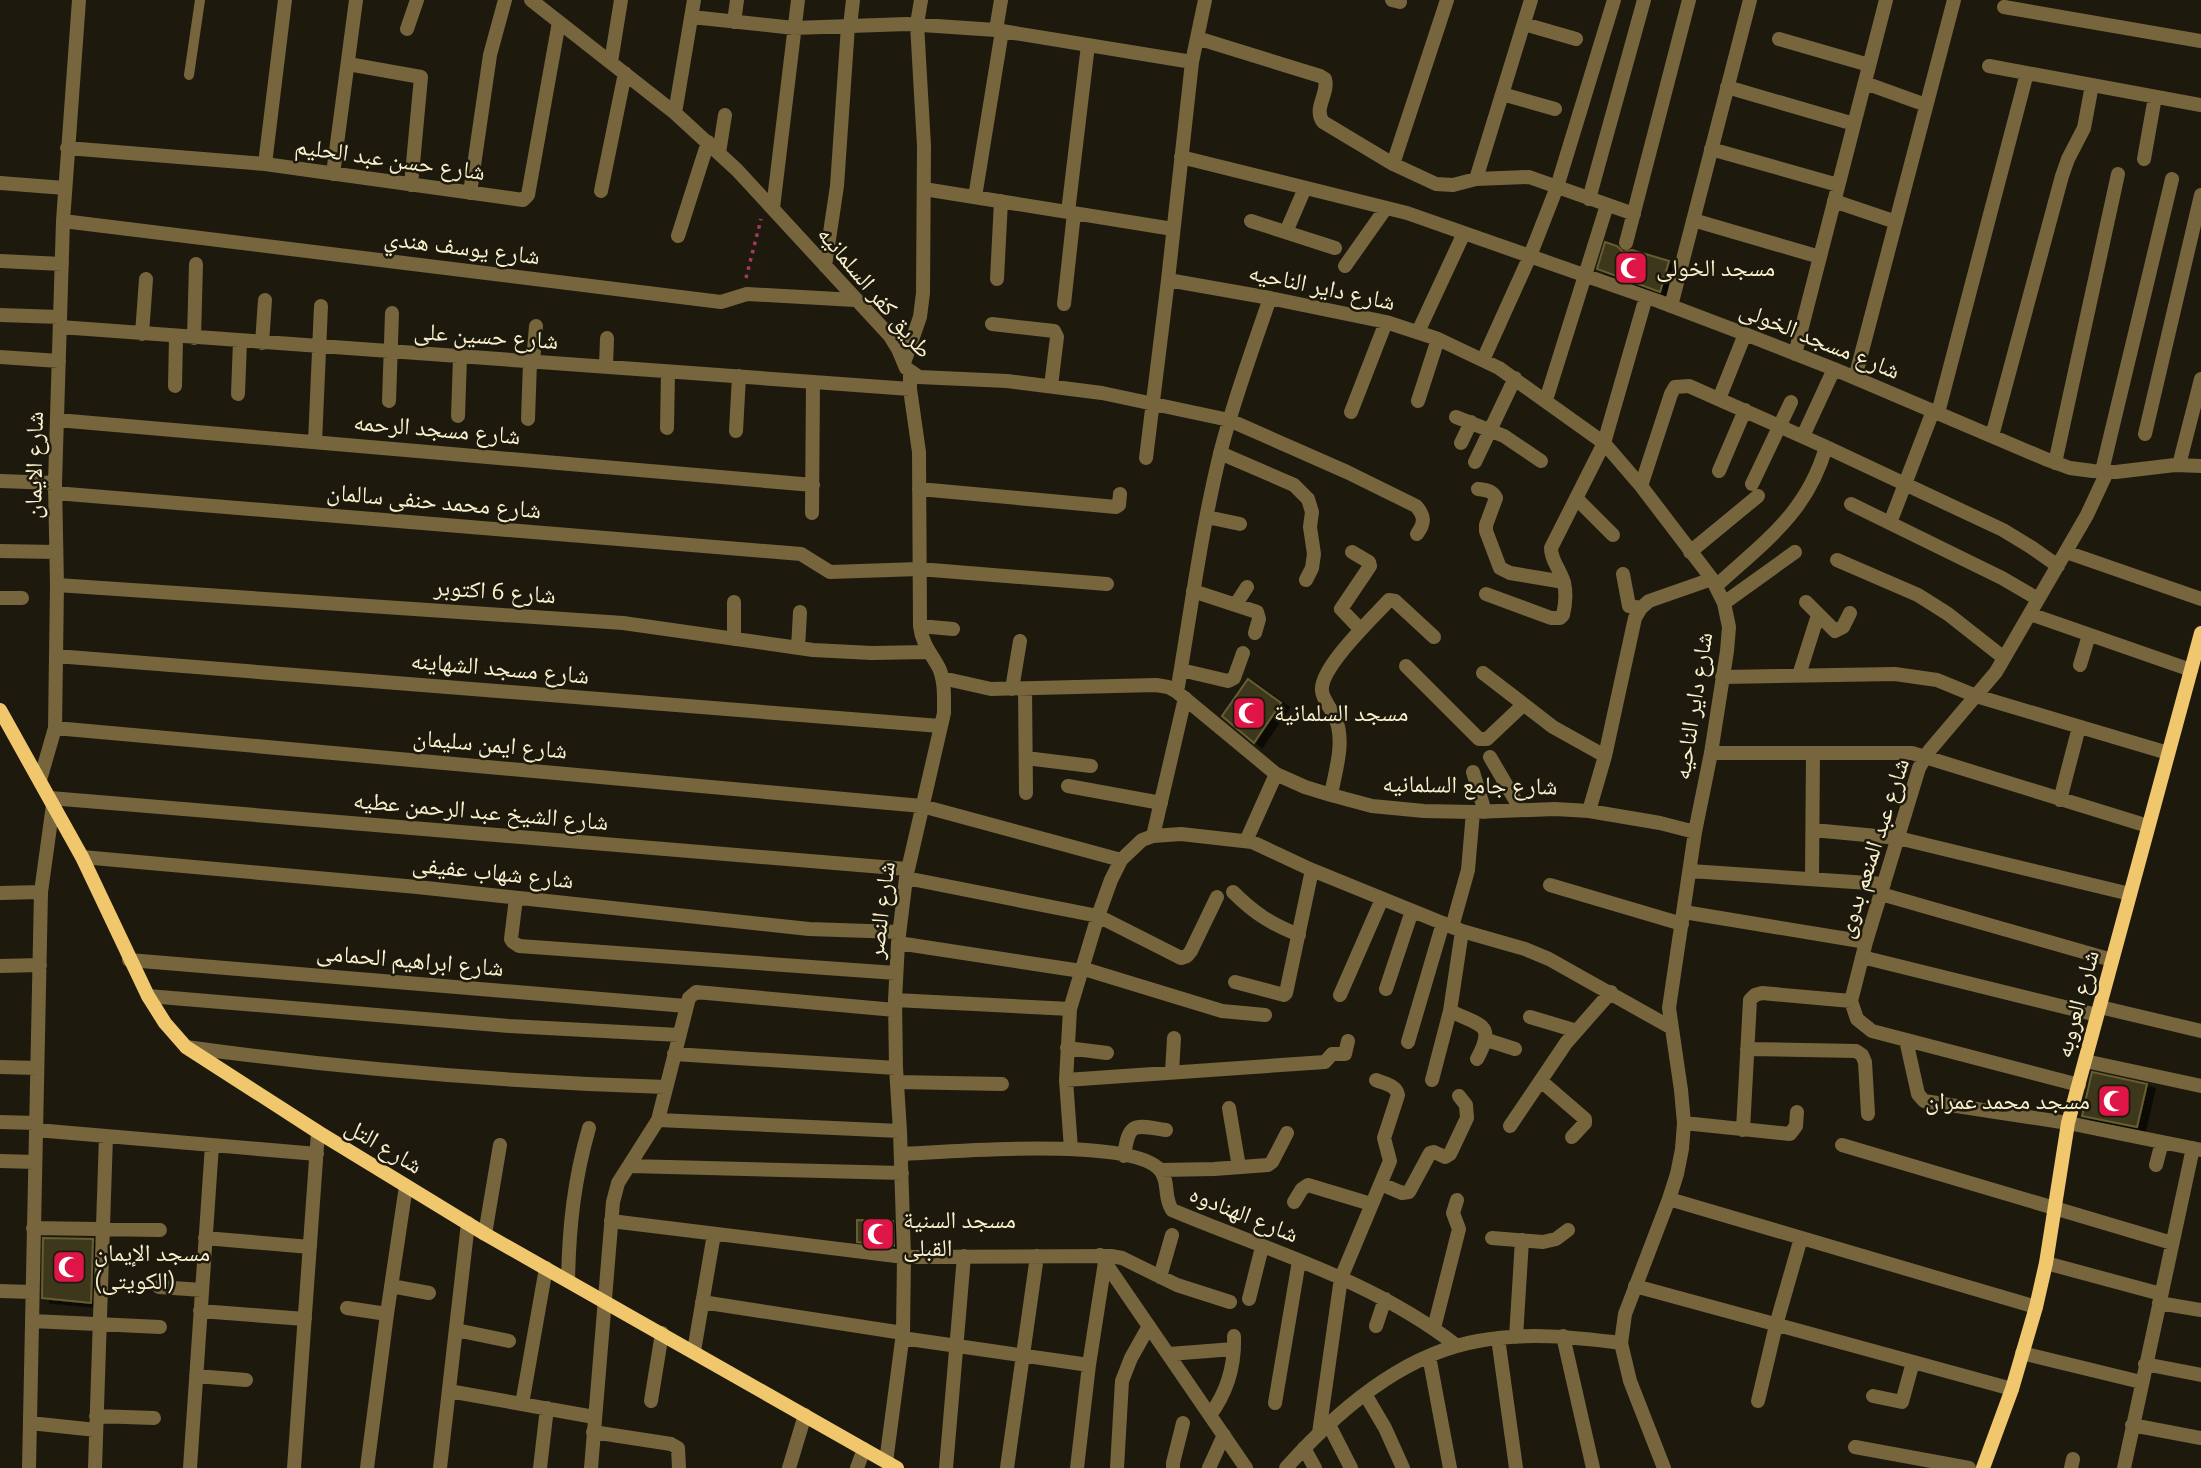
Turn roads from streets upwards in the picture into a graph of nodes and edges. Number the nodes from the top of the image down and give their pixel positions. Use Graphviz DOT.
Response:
graph roads {
  1 [pos="79,0"];
  2 [pos="285,0"];
  3 [pos="356,0"];
  4 [pos="417,0"];
  5 [pos="505,0"];
  6 [pos="531,0"];
  7 [pos="621,0"];
  8 [pos="694,0"];
  9 [pos="737,0"];
  10 [pos="798,0"];
  11 [pos="853,0"];
  12 [pos="921,0"];
  13 [pos="1001,0"];
  14 [pos="1205,0"];
  15 [pos="1447,0"];
  16 [pos="1531,0"];
  17 [pos="1614,0"];
  18 [pos="1644,0"];
  19 [pos="1689,0"];
  20 [pos="1749,0"];
  21 [pos="1954,0"];
  22 [pos="1883,1"];
  23 [pos="2004,7"];
  24 [pos="553,12"];
  25 [pos="692,17"];
  26 [pos="734,22"];
  27 [pos="917,24"];
  28 [pos="1524,24"];
  29 [pos="849,26"];
  30 [pos="794,28"];
  31 [pos="407,29"];
  32 [pos="999,31"];
  33 [pos="1197,38"];
  34 [pos="1576,39"];
  35 [pos="1779,39"];
  36 [pos="2201,41"];
  37 [pos="1088,45"];
  38 [pos="611,62"];
  39 [pos="1192,62"];
  40 [pos="348,64"];
  41 [pos="1869,65"];
  42 [pos="1989,66"];
  43 [pos="625,73"];
  44 [pos="2027,73"];
  45 [pos="1865,83"];
  46 [pos="2092,85"];
  47 [pos="1727,87"];
  48 [pos="1502,94"];
  49 [pos="2155,97"];
  50 [pos="1926,105"];
  51 [pos="2201,105"];
  52 [pos="1555,109"];
  53 [pos="675,113"];
  54 [pos="725,115"];
  55 [pos="1854,124"];
  56 [pos="708,142"];
  57 [pos="68,148"];
  58 [pos="1711,149"];
  59 [pos="719,153"];
  60 [pos="1181,157"];
  61 [pos="2144,159"];
  62 [pos="265,164"];
  63 [pos="1393,164"];
  64 [pos="333,174"];
  65 [pos="2118,174"];
  66 [pos="1476,179"];
  67 [pos="2172,179"];
  68 [pos="0,183"];
  69 [pos="411,185"];
  70 [pos="1838,185"];
  71 [pos="1305,187"];
  72 [pos="1557,187"];
  73 [pos="65,188"];
  74 [pos="924,189"];
  75 [pos="601,191"];
  76 [pos="470,193"];
  77 [pos="2201,195"];
  78 [pos="975,197"];
  79 [pos="1590,199"];
  80 [pos="1001,201"];
  81 [pos="1834,201"];
  82 [pos="769,204"];
  83 [pos="1607,205"];
  84 [pos="1386,208"];
  85 [pos="1071,212"];
  86 [pos="1634,214"];
  87 [pos="1693,220"];
  88 [pos="63,221"];
  89 [pos="1251,221"];
  90 [pos="1896,222"];
  91 [pos="1173,229"];
  92 [pos="1286,232"];
  93 [pos="1464,233"];
  94 [pos="678,236"];
  95 [pos="1626,243"];
  96 [pos="1335,248"];
  97 [pos="1530,256"];
  98 [pos="1820,257"];
  99 [pos="0,261"];
  100 [pos="62,264"];
  101 [pos="196,264"];
  102 [pos="825,266"];
  103 [pos="1345,266"];
  104 [pos="1584,276"];
  105 [pos="146,279"];
  106 [pos="998,279"];
  107 [pos="1168,280"];
  108 [pos="1270,298"];
  109 [pos="1646,298"];
  110 [pos="265,300"];
  111 [pos="855,300"];
  112 [pos="1064,304"];
  113 [pos="321,306"];
  114 [pos="1671,306"];
  115 [pos="392,313"];
  116 [pos="0,315"];
  117 [pos="60,322"];
  118 [pos="1386,322"];
  119 [pos="992,324"];
  120 [pos="536,326"];
  121 [pos="1418,332"];
  122 [pos="142,334"];
  123 [pos="1745,334"];
  124 [pos="176,337"];
  125 [pos="194,338"];
  126 [pos="607,338"];
  127 [pos="1438,339"];
  128 [pos="240,341"];
  129 [pos="262,343"];
  130 [pos="319,347"];
  131 [pos="391,352"];
  132 [pos="1795,354"];
  133 [pos="0,357"];
  134 [pos="460,357"];
  135 [pos="1483,360"];
  136 [pos="59,361"];
  137 [pos="531,362"];
  138 [pos="606,367"];
  139 [pos="907,368"];
  140 [pos="1833,369"];
  141 [pos="668,372"];
  142 [pos="739,376"];
  143 [pos="1515,378"];
  144 [pos="1855,378"];
  145 [pos="2201,379"];
  146 [pos="813,382"];
  147 [pos="175,386"];
  148 [pos="1051,386"];
  149 [pos="910,388"];
  150 [pos="238,394"];
  151 [pos="1719,398"];
  152 [pos="1546,400"];
  153 [pos="388,401"];
  154 [pos="1418,401"];
  155 [pos="1153,402"];
  156 [pos="1791,402"];
  157 [pos="1745,410"];
  158 [pos="1351,412"];
  159 [pos="1936,412"];
  160 [pos="458,416"];
  161 [pos="1456,417"];
  162 [pos="528,419"];
  163 [pos="57,420"];
  164 [pos="1229,420"];
  165 [pos="1471,422"];
  166 [pos="1780,426"];
  167 [pos="667,428"];
  168 [pos="1490,430"];
  169 [pos="736,431"];
  170 [pos="2145,434"];
  171 [pos="1803,436"];
  172 [pos="1992,436"];
  173 [pos="315,442"];
  174 [pos="1461,443"];
  175 [pos="1604,443"];
  176 [pos="1826,447"];
  177 [pos="1220,453"];
  178 [pos="1146,458"];
  179 [pos="1541,461"];
  180 [pos="1475,462"];
  181 [pos="2055,463"];
  182 [pos="2179,465"];
  183 [pos="2201,466"];
  184 [pos="1719,471"];
  185 [pos="2104,472"];
  186 [pos="0,481"];
  187 [pos="1905,484"];
  188 [pos="813,485"];
  189 [pos="1641,486"];
  190 [pos="55,488"];
  191 [pos="919,489"];
  192 [pos="1478,489"];
  193 [pos="1120,494"];
  194 [pos="1576,498"];
  195 [pos="1851,504"];
  196 [pos="812,513"];
  197 [pos="1207,517"];
  198 [pos="1890,523"];
  199 [pos="1240,524"];
  200 [pos="1417,534"];
  201 [pos="1614,535"];
  202 [pos="0,551"];
  203 [pos="56,552"];
  204 [pos="1352,552"];
  205 [pos="1690,552"];
  206 [pos="1795,552"];
  207 [pos="2066,552"];
  208 [pos="1837,560"];
  209 [pos="2057,566"];
  210 [pos="919,569"];
  211 [pos="1622,574"];
  212 [pos="1306,580"];
  213 [pos="1564,582"];
  214 [pos="1714,583"];
  215 [pos="1107,584"];
  216 [pos="57,585"];
  217 [pos="1247,587"];
  218 [pos="1193,591"];
  219 [pos="1486,594"];
  220 [pos="0,598"];
  221 [pos="22,598"];
  222 [pos="2038,599"];
  223 [pos="2201,599"];
  224 [pos="734,602"];
  225 [pos="1806,602"];
  226 [pos="1724,603"];
  227 [pos="1236,604"];
  228 [pos="1641,608"];
  229 [pos="800,612"];
  230 [pos="1850,613"];
  231 [pos="2030,614"];
  232 [pos="1818,615"];
  233 [pos="920,626"];
  234 [pos="953,629"];
  235 [pos="1360,629"];
  236 [pos="2201,633"];
  237 [pos="1255,634"];
  238 [pos="2089,635"];
  239 [pos="1434,638"];
  240 [pos="734,639"];
  241 [pos="1020,641"];
  242 [pos="798,648"];
  243 [pos="928,652"];
  244 [pos="1243,653"];
  245 [pos="56,656"];
  246 [pos="2004,658"];
  247 [pos="2080,665"];
  248 [pos="1406,666"];
  249 [pos="1181,670"];
  250 [pos="2191,670"];
  251 [pos="1483,673"];
  252 [pos="1799,675"];
  253 [pos="1722,677"];
  254 [pos="942,678"];
  255 [pos="1018,689"];
  256 [pos="1181,695"];
  257 [pos="1976,696"];
  258 [pos="1523,705"];
  259 [pos="0,710"];
  260 [pos="940,726"];
  261 [pos="2079,727"];
  262 [pos="55,728"];
  263 [pos="1711,752"];
  264 [pos="1813,753"];
  265 [pos="2168,753"];
  266 [pos="1605,756"];
  267 [pos="1490,757"];
  268 [pos="1026,758"];
  269 [pos="1925,758"];
  270 [pos="1091,766"];
  271 [pos="1473,772"];
  272 [pos="1276,774"];
  273 [pos="40,780"];
  274 [pos="1068,786"];
  275 [pos="1026,793"];
  276 [pos="1331,795"];
  277 [pos="2060,800"];
  278 [pos="52,802"];
  279 [pos="1161,803"];
  280 [pos="922,806"];
  281 [pos="1521,810"];
  282 [pos="1589,811"];
  283 [pos="1479,812"];
  284 [pos="2148,826"];
  285 [pos="1813,830"];
  286 [pos="1695,832"];
  287 [pos="1153,836"];
  288 [pos="1898,838"];
  289 [pos="1240,839"];
  290 [pos="82,858"];
  291 [pos="1121,860"];
  292 [pos="1312,870"];
  293 [pos="1690,871"];
  294 [pos="906,873"];
  295 [pos="1812,879"];
  296 [pos="1550,885"];
  297 [pos="1883,889"];
  298 [pos="41,892"];
  299 [pos="1233,892"];
  300 [pos="0,893"];
  301 [pos="2130,894"];
  302 [pos="1217,897"];
  303 [pos="516,898"];
  304 [pos="1382,899"];
  305 [pos="1412,911"];
  306 [pos="1098,916"];
  307 [pos="1683,918"];
  308 [pos="1452,927"];
  309 [pos="1300,935"];
  310 [pos="898,937"];
  311 [pos="1866,942"];
  312 [pos="1862,957"];
  313 [pos="130,960"];
  314 [pos="2112,960"];
  315 [pos="40,965"];
  316 [pos="0,966"];
  317 [pos="1081,970"];
  318 [pos="896,973"];
  319 [pos="1235,982"];
  320 [pos="1386,989"];
  321 [pos="1611,992"];
  322 [pos="1340,995"];
  323 [pos="148,996"];
  324 [pos="689,1000"];
  325 [pos="1851,1001"];
  326 [pos="895,1005"];
  327 [pos="1070,1009"];
  328 [pos="1450,1011"];
  329 [pos="2099,1011"];
  330 [pos="1265,1015"];
  331 [pos="1530,1017"];
  332 [pos="1670,1027"];
  333 [pos="1577,1031"];
  334 [pos="2201,1031"];
  335 [pos="679,1035"];
  336 [pos="1174,1038"];
  337 [pos="1487,1040"];
  338 [pos="1906,1040"];
  339 [pos="1348,1041"];
  340 [pos="1408,1042"];
  341 [pos="186,1047"];
  342 [pos="1067,1048"];
  343 [pos="1515,1049"];
  344 [pos="1747,1049"];
  345 [pos="1107,1053"];
  346 [pos="674,1054"];
  347 [pos="1477,1059"];
  348 [pos="2085,1061"];
  349 [pos="0,1067"];
  350 [pos="37,1068"];
  351 [pos="1172,1072"];
  352 [pos="897,1075"];
  353 [pos="1066,1080"];
  354 [pos="1376,1080"];
  355 [pos="1432,1080"];
  356 [pos="1541,1081"];
  357 [pos="1002,1084"];
  358 [pos="2079,1085"];
  359 [pos="2201,1086"];
  360 [pos="666,1087"];
  361 [pos="1459,1096"];
  362 [pos="1229,1108"];
  363 [pos="1797,1112"];
  364 [pos="1868,1114"];
  365 [pos="658,1120"];
  366 [pos="0,1122"];
  367 [pos="1684,1123"];
  368 [pos="2068,1123"];
  369 [pos="1510,1126"];
  370 [pos="36,1127"];
  371 [pos="589,1128"];
  372 [pos="901,1130"];
  373 [pos="1166,1130"];
  374 [pos="1743,1130"];
  375 [pos="318,1132"];
  376 [pos="1287,1133"];
  377 [pos="106,1136"];
  378 [pos="1572,1137"];
  379 [pos="2162,1142"];
  380 [pos="212,1145"];
  381 [pos="500,1145"];
  382 [pos="1842,1145"];
  383 [pos="1071,1149"];
  384 [pos="2197,1149"];
  385 [pos="317,1154"];
  386 [pos="901,1154"];
  387 [pos="1125,1156"];
  388 [pos="0,1161"];
  389 [pos="35,1162"];
  390 [pos="2156,1165"];
  391 [pos="630,1166"];
  392 [pos="1239,1167"];
  393 [pos="1160,1170"];
  394 [pos="902,1173"];
  395 [pos="1381,1184"];
  396 [pos="406,1186"];
  397 [pos="1669,1199"];
  398 [pos="1457,1200"];
  399 [pos="1294,1202"];
  400 [pos="1371,1204"];
  401 [pos="2055,1209"];
  402 [pos="611,1221"];
  403 [pos="468,1223"];
  404 [pos="33,1228"];
  405 [pos="102,1230"];
  406 [pos="160,1230"];
  407 [pos="1568,1230"];
  408 [pos="485,1234"];
  409 [pos="714,1234"];
  410 [pos="1172,1236"];
  411 [pos="205,1238"];
  412 [pos="1492,1238"];
  413 [pos="1801,1238"];
  414 [pos="1522,1240"];
  415 [pos="2172,1242"];
  416 [pos="310,1247"];
  417 [pos="1262,1247"];
  418 [pos="964,1256"];
  419 [pos="1037,1256"];
  420 [pos="904,1257"];
  421 [pos="1103,1259"];
  422 [pos="1299,1261"];
  423 [pos="2046,1263"];
  424 [pos="546,1268"];
  425 [pos="1160,1277"];
  426 [pos="1341,1278"];
  427 [pos="568,1281"];
  428 [pos="391,1286"];
  429 [pos="1635,1286"];
  430 [pos="159,1287"];
  431 [pos="202,1290"];
  432 [pos="0,1291"];
  433 [pos="32,1292"];
  434 [pos="429,1293"];
  435 [pos="2160,1298"];
  436 [pos="1249,1299"];
  437 [pos="1385,1299"];
  438 [pos="603,1301"];
  439 [pos="702,1302"];
  440 [pos="1230,1303"];
  441 [pos="2036,1307"];
  442 [pos="347,1308"];
  443 [pos="200,1311"];
  444 [pos="2201,1311"];
  445 [pos="387,1314"];
  446 [pos="304,1319"];
  447 [pos="32,1321"];
  448 [pos="99,1324"];
  449 [pos="1776,1325"];
  450 [pos="1149,1326"];
  451 [pos="1376,1326"];
  452 [pos="160,1328"];
  453 [pos="1434,1328"];
  454 [pos="456,1330"];
  455 [pos="662,1334"];
  456 [pos="1333,1335"];
  457 [pos="902,1336"];
  458 [pos="1563,1336"];
  459 [pos="1517,1337"];
  460 [pos="1348,1338"];
  461 [pos="1498,1338"];
  462 [pos="509,1341"];
  463 [pos="1622,1343"];
  464 [pos="957,1346"];
  465 [pos="1457,1346"];
  466 [pos="694,1351"];
  467 [pos="2022,1353"];
  468 [pos="1169,1354"];
  469 [pos="1022,1355"];
  470 [pos="1429,1356"];
  471 [pos="1913,1362"];
  472 [pos="2146,1364"];
  473 [pos="1089,1365"];
  474 [pos="2201,1375"];
  475 [pos="196,1376"];
  476 [pos="246,1380"];
  477 [pos="2141,1382"];
  478 [pos="2012,1389"];
  479 [pos="449,1391"];
  480 [pos="1365,1394"];
  481 [pos="1873,1396"];
  482 [pos="651,1401"];
  483 [pos="1758,1401"];
  484 [pos="1275,1403"];
  485 [pos="522,1404"];
  486 [pos="547,1408"];
  487 [pos="804,1415"];
  488 [pos="1210,1415"];
  489 [pos="154,1418"];
  490 [pos="30,1423"];
  491 [pos="96,1423"];
  492 [pos="1183,1423"];
  493 [pos="594,1424"];
  494 [pos="2132,1425"];
  495 [pos="1324,1428"];
  496 [pos="1224,1435"];
  497 [pos="2201,1438"];
  498 [pos="1855,1447"];
  499 [pos="1304,1448"];
  500 [pos="863,1449"];
  501 [pos="891,1465"];
  502 [pos="29,1468"];
  503 [pos="95,1468"];
  504 [pos="190,1468"];
  505 [pos="294,1468"];
  506 [pos="367,1468"];
  507 [pos="440,1468"];
  508 [pos="540,1468"];
  509 [pos="591,1468"];
  510 [pos="679,1468"];
  511 [pos="789,1468"];
  512 [pos="857,1468"];
  513 [pos="946,1468"];
  514 [pos="1007,1468"];
  515 [pos="1077,1468"];
  516 [pos="1117,1468"];
  517 [pos="1173,1468"];
  518 [pos="1209,1468"];
  519 [pos="1246,1468"];
  520 [pos="1286,1468"];
  521 [pos="1315,1468"];
  522 [pos="1351,1468"];
  523 [pos="1403,1468"];
  524 [pos="1450,1468"];
  525 [pos="1516,1468"];
  526 [pos="1593,1468"];
  527 [pos="1664,1468"];
  528 [pos="1969,1468"];
  529 [pos="1983,1468"];
  530 [pos="2124,1468"];
  1 -- 57 [label="street, شارع الايمان"];
  2 -- 62 [label="street"];
  3 -- 40 [label="street"];
  4 -- 31 [label="street"];
  5 -- 76 [label="street"];
  6 -- 24 [label="street, طريق كفر السلمانيه"];
  7 -- 38 [label="street"];
  8 -- 25 [label="street"];
  9 -- 26 [label="street"];
  10 -- 30 [label="street"];
  11 -- 29 [label="street"];
  12 -- 27 [label="street"];
  13 -- 32 [label="street"];
  14 -- 33 [label="street"];
  15 -- 63 [label="street"];
  16 -- 28 [label="street"];
  17 -- 72 [label="street"];
  18 -- 79 [label="street"];
  19 -- 86 [label="street"];
  20 -- 47 [label="street"];
  21 -- 50 [label="street"];
  22 -- 41 [label="street"];
  23 -- 36 [label="street"];
  24 -- 38 [label="street, طريق كفر السلمانيه"];
  24 -- 76 [label="street, شارع حسن عبد الحليم"];
  25 -- 26 [label="street"];
  25 -- 53 [label="street"];
  26 -- 30 [label="street"];
  27 -- 29 [label="street"];
  27 -- 32 [label="street"];
  27 -- 74 [label="street"];
  28 -- 34 [label="street"];
  28 -- 48 [label="street"];
  29 -- 30 [label="street"];
  29 -- 102 [label="street"];
  30 -- 82 [label="street"];
  32 -- 37 [label="street"];
  32 -- 78 [label="street"];
  33 -- 39 [label="street"];
  33 -- 63 [label="street"];
  35 -- 41 [label="street"];
  37 -- 39 [label="street"];
  37 -- 85 [label="street"];
  38 -- 43 [label="street, طريق كفر السلمانيه"];
  39 -- 60 [label="street"];
  40 -- 64 [label="street"];
  40 -- 69 [label="street"];
  41 -- 45 [label="street"];
  42 -- 44 [label="street"];
  43 -- 53 [label="street, طريق كفر السلمانيه"];
  43 -- 75 [label="street"];
  44 -- 46 [label="street"];
  44 -- 159 [label="street"];
  45 -- 50 [label="street"];
  45 -- 55 [label="street"];
  46 -- 49 [label="street"];
  46 -- 172 [label="street"];
  47 -- 55 [label="street"];
  47 -- 58 [label="street"];
  48 -- 52 [label="street"];
  48 -- 66 [label="street"];
  49 -- 51 [label="street"];
  49 -- 61 [label="street"];
  50 -- 90 [label="street"];
  53 -- 56 [label="street, طريق كفر السلمانيه"];
  54 -- 59 [label="street"];
  55 -- 70 [label="street"];
  56 -- 59 [label="street, طريق كفر السلمانيه"];
  56 -- 94 [label="street"];
  57 -- 62 [label="street, شارع حسن عبد الحليم"];
  57 -- 73 [label="street, شارع الايمان"];
  58 -- 70 [label="street"];
  58 -- 87 [label="street"];
  59 -- 82 [label="street, طريق كفر السلمانيه"];
  60 -- 71 [label="street, شارع مسجد الخولى"];
  60 -- 91 [label="street"];
  62 -- 64 [label="street, شارع حسن عبد الحليم"];
  63 -- 66 [label="street"];
  64 -- 69 [label="street, شارع حسن عبد الحليم"];
  65 -- 181 [label="street"];
  66 -- 72 [label="street"];
  67 -- 185 [label="street, شارع عبد المنعم بدوى"];
  68 -- 73 [label="street"];
  69 -- 76 [label="street, شارع حسن عبد الحليم"];
  70 -- 81 [label="street"];
  71 -- 84 [label="street, شارع مسجد الخولى"];
  71 -- 92 [label="street"];
  72 -- 79 [label="street"];
  72 -- 97 [label="street"];
  73 -- 88 [label="street, شارع الايمان"];
  74 -- 78 [label="street"];
  74 -- 139 [label="street"];
  77 -- 170 [label="street"];
  78 -- 80 [label="street"];
  79 -- 83 [label="street"];
  80 -- 85 [label="street"];
  80 -- 106 [label="street"];
  81 -- 90 [label="street"];
  81 -- 98 [label="street"];
  82 -- 102 [label="street, طريق كفر السلمانيه"];
  83 -- 86 [label="street"];
  83 -- 104 [label="street"];
  84 -- 93 [label="street, شارع مسجد الخولى"];
  84 -- 103 [label="street"];
  85 -- 91 [label="street"];
  85 -- 112 [label="street"];
  86 -- 95 [label="street"];
  87 -- 98 [label="street"];
  87 -- 114 [label="street"];
  88 -- 100 [label="street, شارع الايمان"];
  88 -- 111 [label="street, شارع يوسف هندي"];
  89 -- 92 [label="street"];
  90 -- 144 [label="street"];
  91 -- 107 [label="street"];
  92 -- 96 [label="street"];
  93 -- 97 [label="street, شارع مسجد الخولى"];
  93 -- 121 [label="street"];
  97 -- 104 [label="street, شارع مسجد الخولى"];
  97 -- 135 [label="street"];
  98 -- 132 [label="street"];
  99 -- 100 [label="street"];
  100 -- 117 [label="street, شارع الايمان"];
  101 -- 125 [label="street"];
  102 -- 111 [label="street, طريق كفر السلمانيه"];
  104 -- 109 [label="street, شارع مسجد الخولى"];
  104 -- 152 [label="street"];
  105 -- 122 [label="street"];
  107 -- 108 [label="street, شارع داير الناحيه"];
  107 -- 155 [label="street"];
  108 -- 118 [label="street, شارع داير الناحيه"];
  108 -- 164 [label="street"];
  109 -- 114 [label="street, شارع مسجد الخولى"];
  109 -- 175 [label="street"];
  110 -- 129 [label="street"];
  111 -- 139 [label="street, طريق كفر السلمانيه"];
  113 -- 130 [label="street"];
  114 -- 123 [label="street, شارع مسجد الخولى"];
  115 -- 131 [label="street"];
  116 -- 117 [label="street, شارع حسين على"];
  117 -- 122 [label="street, شارع حسين على"];
  117 -- 136 [label="street, شارع الايمان"];
  118 -- 121 [label="street, شارع داير الناحيه"];
  118 -- 158 [label="street"];
  119 -- 148 [label="street"];
  120 -- 137 [label="street"];
  121 -- 127 [label="street, شارع داير الناحيه"];
  122 -- 124 [label="street, شارع حسين على"];
  123 -- 132 [label="street, شارع مسجد الخولى"];
  123 -- 151 [label="street"];
  124 -- 125 [label="street, شارع حسين على"];
  124 -- 147 [label="street"];
  125 -- 128 [label="street, شارع حسين على"];
  126 -- 138 [label="street"];
  127 -- 135 [label="street, شارع داير الناحيه"];
  127 -- 154 [label="street"];
  128 -- 129 [label="street, شارع حسين على"];
  128 -- 150 [label="street"];
  129 -- 130 [label="street, شارع حسين على"];
  130 -- 131 [label="street, شارع حسين على"];
  130 -- 173 [label="street"];
  131 -- 134 [label="street, شارع حسين على"];
  131 -- 153 [label="street"];
  132 -- 140 [label="street, شارع مسجد الخولى"];
  133 -- 136 [label="street"];
  134 -- 137 [label="street, شارع حسين على"];
  134 -- 160 [label="street"];
  135 -- 143 [label="street, شارع داير الناحيه"];
  136 -- 163 [label="street, شارع الايمان"];
  137 -- 138 [label="street, شارع حسين على"];
  137 -- 162 [label="street"];
  138 -- 141 [label="street, شارع حسين على"];
  139 -- 148 [label="street, طريق كفر السلمانيه"];
  139 -- 149 [label="street, شارع النصر"];
  140 -- 144 [label="street, شارع مسجد الخولى"];
  140 -- 171 [label="street"];
  141 -- 142 [label="street, شارع حسين على"];
  141 -- 167 [label="street"];
  142 -- 146 [label="street, شارع حسين على"];
  142 -- 169 [label="street"];
  143 -- 152 [label="street, شارع داير الناحيه"];
  143 -- 168 [label="street"];
  144 -- 159 [label="street, شارع مسجد الخولى"];
  145 -- 182 [label="street"];
  146 -- 149 [label="street, شارع حسين على"];
  146 -- 188 [label="street"];
  148 -- 155 [label="street, طريق كفر السلمانيه"];
  149 -- 191 [label="street, شارع النصر"];
  151 -- 157 [label="street"];
  151 -- 189 [label="street"];
  152 -- 175 [label="street, شارع داير الناحيه"];
  155 -- 164 [label="street, طريق كفر السلمانيه"];
  155 -- 178 [label="street"];
  156 -- 166 [label="street"];
  157 -- 166 [label="street"];
  157 -- 184 [label="street"];
  159 -- 172 [label="street, شارع مسجد الخولى"];
  159 -- 187 [label="street"];
  161 -- 165 [label="street"];
  163 -- 173 [label="street, شارع مسجد الرحمه"];
  163 -- 190 [label="street, شارع الايمان"];
  164 -- 177 [label="street"];
  164 -- 200 [label="street, طريق كفر السلمانيه"];
  165 -- 168 [label="street"];
  165 -- 174 [label="street"];
  166 -- 171 [label="street"];
  166 -- 205 [label="street"];
  168 -- 179 [label="street"];
  168 -- 180 [label="street"];
  171 -- 176 [label="street"];
  172 -- 181 [label="street, شارع مسجد الخولى"];
  173 -- 188 [label="street, شارع مسجد الرحمه"];
  175 -- 189 [label="street, شارع داير الناحيه"];
  175 -- 194 [label="street"];
  176 -- 187 [label="street"];
  176 -- 214 [label="street"];
  177 -- 197 [label="street"];
  177 -- 212 [label="street"];
  181 -- 185 [label="street, شارع مسجد الخولى"];
  182 -- 183 [label="street, شارع مسجد الخولى"];
  182 -- 185 [label="street, شارع مسجد الخولى"];
  185 -- 207 [label="street, شارع عبد المنعم بدوى"];
  186 -- 190 [label="street, شارع محمد حنفى سالمان"];
  187 -- 198 [label="street"];
  187 -- 209 [label="street"];
  188 -- 196 [label="street"];
  189 -- 205 [label="street, شارع داير الناحيه"];
  190 -- 203 [label="street, شارع الايمان"];
  190 -- 210 [label="street, شارع محمد حنفى سالمان"];
  191 -- 193 [label="street"];
  191 -- 210 [label="street, شارع النصر"];
  192 -- 213 [label="street"];
  194 -- 201 [label="street"];
  194 -- 213 [label="street"];
  195 -- 198 [label="street"];
  197 -- 199 [label="street"];
  197 -- 218 [label="street"];
  198 -- 222 [label="street"];
  202 -- 203 [label="street"];
  203 -- 216 [label="street, شارع الايمان"];
  204 -- 235 [label="street"];
  205 -- 214 [label="street, شارع داير الناحيه"];
  206 -- 226 [label="street"];
  207 -- 209 [label="street, شارع عبد المنعم بدوى"];
  207 -- 223 [label="street"];
  208 -- 246 [label="street"];
  209 -- 222 [label="street, شارع عبد المنعم بدوى"];
  210 -- 215 [label="street, شارع محمد حنفى سالمان"];
  210 -- 233 [label="street, شارع النصر"];
  211 -- 228 [label="street"];
  213 -- 219 [label="street"];
  214 -- 226 [label="street, شارع داير الناحيه"];
  214 -- 228 [label="street"];
  216 -- 240 [label="street, شارع 6 اكتوبر"];
  216 -- 245 [label="street, شارع الايمان"];
  217 -- 227 [label="street"];
  218 -- 227 [label="street"];
  218 -- 249 [label="street"];
  220 -- 221 [label="street"];
  222 -- 231 [label="street, شارع عبد المنعم بدوى"];
  224 -- 240 [label="street"];
  225 -- 232 [label="street"];
  226 -- 253 [label="street, شارع داير الناحيه"];
  227 -- 237 [label="street"];
  228 -- 266 [label="street"];
  229 -- 242 [label="street"];
  230 -- 232 [label="street"];
  231 -- 238 [label="street"];
  231 -- 246 [label="street, شارع عبد المنعم بدوى"];
  232 -- 252 [label="street"];
  233 -- 234 [label="street"];
  233 -- 243 [label="street, شارع النصر"];
  235 -- 239 [label="street"];
  235 -- 276 [label="street"];
  236 -- 250 [label="street, شارع العروبه"];
  238 -- 247 [label="street"];
  238 -- 250 [label="street"];
  240 -- 242 [label="street, شارع 6 اكتوبر"];
  241 -- 255 [label="street"];
  242 -- 243 [label="street, شارع 6 اكتوبر"];
  243 -- 254 [label="street, شارع النصر"];
  244 -- 249 [label="street"];
  245 -- 260 [label="street, شارع مسجد الشهاينه"];
  245 -- 262 [label="street, شارع الايمان"];
  246 -- 257 [label="street, شارع عبد المنعم بدوى"];
  248 -- 258 [label="street"];
  249 -- 256 [label="street"];
  250 -- 265 [label="street, شارع العروبه"];
  251 -- 258 [label="street"];
  252 -- 253 [label="street"];
  252 -- 257 [label="street"];
  253 -- 263 [label="street, شارع داير الناحيه"];
  254 -- 255 [label="street, شارع جامع السلمانيه"];
  254 -- 260 [label="street, شارع النصر"];
  255 -- 256 [label="street, شارع جامع السلمانيه"];
  255 -- 268 [label="street"];
  256 -- 272 [label="street, شارع جامع السلمانيه"];
  256 -- 279 [label="street"];
  257 -- 261 [label="street"];
  257 -- 269 [label="street, شارع عبد المنعم بدوى"];
  258 -- 266 [label="street"];
  259 -- 273 [label="street, شارع التل"];
  260 -- 280 [label="street, شارع النصر"];
  261 -- 265 [label="street"];
  261 -- 277 [label="street"];
  262 -- 273 [label="street, شارع الايمان"];
  262 -- 280 [label="street, شارع ايمن سليمان"];
  263 -- 264 [label="street"];
  263 -- 286 [label="street, شارع داير الناحيه"];
  264 -- 269 [label="street"];
  264 -- 285 [label="street"];
  265 -- 284 [label="street, شارع العروبه"];
  266 -- 282 [label="street"];
  267 -- 281 [label="street"];
  268 -- 270 [label="street"];
  268 -- 275 [label="street"];
  269 -- 277 [label="street"];
  269 -- 288 [label="street, شارع عبد المنعم بدوى"];
  271 -- 283 [label="street"];
  272 -- 276 [label="street, شارع جامع السلمانيه"];
  272 -- 289 [label="street"];
  273 -- 278 [label="street, شارع التل"];
  274 -- 279 [label="street"];
  276 -- 283 [label="street, شارع جامع السلمانيه"];
  277 -- 284 [label="street"];
  278 -- 290 [label="street, شارع التل"];
  278 -- 294 [label="street, شارع الشيخ عبد الرحمن عطيه"];
  278 -- 298 [label="street"];
  279 -- 287 [label="street"];
  280 -- 291 [label="street, شارع ايمن سليمان"];
  280 -- 294 [label="street, شارع النصر"];
  281 -- 282 [label="street, شارع جامع السلمانيه"];
  281 -- 283 [label="street, شارع جامع السلمانيه"];
  282 -- 286 [label="street, شارع جامع السلمانيه"];
  283 -- 308 [label="street"];
  284 -- 301 [label="street, شارع العروبه"];
  285 -- 288 [label="street"];
  285 -- 295 [label="street"];
  286 -- 293 [label="street, شارع داير الناحيه"];
  287 -- 289 [label="street"];
  287 -- 291 [label="street"];
  288 -- 297 [label="street, شارع عبد المنعم بدوى"];
  288 -- 301 [label="street"];
  289 -- 292 [label="street"];
  290 -- 303 [label="street, شارع شهاب عفيفى"];
  290 -- 313 [label="street, شارع التل"];
  291 -- 306 [label="street"];
  292 -- 304 [label="street"];
  292 -- 309 [label="street"];
  293 -- 295 [label="street"];
  293 -- 307 [label="street, شارع داير الناحيه"];
  294 -- 306 [label="street, شارع الشيخ عبد الرحمن عطيه"];
  294 -- 310 [label="street, شارع النصر"];
  295 -- 297 [label="street"];
  296 -- 307 [label="street"];
  297 -- 311 [label="street, شارع عبد المنعم بدوى"];
  297 -- 314 [label="street"];
  298 -- 300 [label="street"];
  298 -- 315 [label="street"];
  299 -- 309 [label="street"];
  301 -- 314 [label="street, شارع العروبه"];
  302 -- 306 [label="street, شارع الشيخ عبد الرحمن عطيه"];
  303 -- 310 [label="street, شارع شهاب عفيفى"];
  303 -- 318 [label="street"];
  304 -- 305 [label="street"];
  304 -- 322 [label="street"];
  305 -- 308 [label="street"];
  305 -- 320 [label="street"];
  306 -- 317 [label="street"];
  307 -- 311 [label="street"];
  307 -- 332 [label="street, شارع داير الناحيه"];
  308 -- 321 [label="street"];
  308 -- 328 [label="street"];
  308 -- 340 [label="street"];
  309 -- 319 [label="street"];
  310 -- 317 [label="street, شارع شهاب عفيفى"];
  310 -- 318 [label="street, شارع النصر"];
  311 -- 312 [label="street, شارع عبد المنعم بدوى"];
  312 -- 325 [label="street, شارع عبد المنعم بدوى"];
  312 -- 329 [label="street"];
  313 -- 323 [label="street, شارع التل"];
  313 -- 324 [label="street, شارع ابراهيم الحمامى"];
  314 -- 329 [label="street, شارع العروبه"];
  315 -- 316 [label="street"];
  315 -- 350 [label="street"];
  317 -- 327 [label="street"];
  317 -- 330 [label="street, شارع شهاب عفيفى"];
  318 -- 326 [label="street, شارع النصر"];
  321 -- 332 [label="street"];
  321 -- 333 [label="street"];
  323 -- 335 [label="street"];
  323 -- 341 [label="street, شارع التل"];
  324 -- 326 [label="street, شارع ابراهيم الحمامى"];
  324 -- 335 [label="street"];
  325 -- 338 [label="street"];
  325 -- 344 [label="street"];
  326 -- 327 [label="street, شارع ابراهيم الحمامى"];
  326 -- 352 [label="street, شارع النصر"];
  327 -- 342 [label="street"];
  328 -- 337 [label="street"];
  328 -- 355 [label="street"];
  329 -- 334 [label="street"];
  329 -- 348 [label="street, شارع العروبه"];
  331 -- 333 [label="street"];
  332 -- 367 [label="street, شارع داير الناحيه"];
  333 -- 356 [label="street"];
  335 -- 346 [label="street"];
  336 -- 351 [label="street"];
  337 -- 343 [label="street"];
  337 -- 347 [label="street"];
  338 -- 358 [label="street"];
  338 -- 368 [label="street"];
  339 -- 351 [label="street"];
  341 -- 360 [label="street"];
  341 -- 375 [label="street, شارع التل"];
  342 -- 345 [label="street"];
  342 -- 353 [label="street"];
  344 -- 364 [label="street"];
  344 -- 374 [label="street"];
  346 -- 352 [label="street"];
  346 -- 360 [label="street"];
  348 -- 358 [label="street, شارع العروبه"];
  348 -- 359 [label="street"];
  349 -- 350 [label="street"];
  350 -- 370 [label="street"];
  351 -- 353 [label="street"];
  352 -- 357 [label="street"];
  352 -- 372 [label="street, شارع النصر"];
  353 -- 383 [label="street"];
  354 -- 395 [label="street"];
  356 -- 369 [label="street"];
  356 -- 378 [label="street"];
  358 -- 368 [label="street, شارع العروبه"];
  360 -- 365 [label="street"];
  361 -- 395 [label="street"];
  362 -- 392 [label="street"];
  363 -- 374 [label="street"];
  365 -- 372 [label="street"];
  365 -- 391 [label="street"];
  366 -- 370 [label="street"];
  367 -- 374 [label="street"];
  367 -- 397 [label="street, شارع داير الناحيه"];
  368 -- 379 [label="street"];
  368 -- 401 [label="street, شارع العروبه"];
  370 -- 377 [label="street"];
  370 -- 389 [label="street"];
  371 -- 427 [label="street"];
  372 -- 386 [label="street, شارع النصر"];
  373 -- 387 [label="street"];
  375 -- 385 [label="street"];
  375 -- 396 [label="street, شارع التل"];
  376 -- 392 [label="street"];
  377 -- 380 [label="street"];
  377 -- 405 [label="street"];
  379 -- 384 [label="street"];
  379 -- 390 [label="street"];
  380 -- 385 [label="street"];
  380 -- 411 [label="street"];
  381 -- 408 [label="street"];
  382 -- 401 [label="street"];
  383 -- 386 [label="street, شارع الهنادوه"];
  383 -- 387 [label="street, شارع الهنادوه"];
  384 -- 415 [label="street"];
  385 -- 416 [label="street"];
  386 -- 394 [label="street, شارع النصر"];
  387 -- 393 [label="street, شارع الهنادوه"];
  388 -- 389 [label="street"];
  389 -- 404 [label="street"];
  391 -- 394 [label="street"];
  391 -- 402 [label="street"];
  392 -- 393 [label="street"];
  393 -- 417 [label="street, شارع الهنادوه"];
  394 -- 420 [label="street, شارع النصر"];
  395 -- 400 [label="street"];
  396 -- 403 [label="street, شارع التل"];
  396 -- 428 [label="street"];
  397 -- 413 [label="street"];
  397 -- 429 [label="street, شارع داير الناحيه"];
  398 -- 453 [label="street"];
  399 -- 400 [label="street"];
  400 -- 426 [label="street"];
  401 -- 415 [label="street"];
  401 -- 423 [label="street, شارع العروبه"];
  402 -- 409 [label="street"];
  402 -- 438 [label="street"];
  403 -- 408 [label="street, شارع التل"];
  403 -- 454 [label="street"];
  404 -- 405 [label="street"];
  404 -- 433 [label="street"];
  405 -- 406 [label="street"];
  405 -- 448 [label="street"];
  407 -- 414 [label="street"];
  408 -- 424 [label="street, شارع التل"];
  409 -- 420 [label="street"];
  409 -- 439 [label="street"];
  410 -- 425 [label="street"];
  411 -- 416 [label="street"];
  411 -- 431 [label="street"];
  412 -- 414 [label="street"];
  413 -- 441 [label="street"];
  413 -- 449 [label="street"];
  414 -- 459 [label="street"];
  415 -- 435 [label="street"];
  416 -- 446 [label="street"];
  417 -- 422 [label="street, شارع الهنادوه"];
  417 -- 436 [label="street"];
  418 -- 419 [label="street"];
  418 -- 420 [label="street"];
  418 -- 464 [label="street"];
  419 -- 421 [label="street"];
  419 -- 469 [label="street"];
  420 -- 457 [label="street, شارع النصر"];
  421 -- 425 [label="street"];
  421 -- 450 [label="street"];
  421 -- 473 [label="street"];
  422 -- 426 [label="street, شارع الهنادوه"];
  422 -- 484 [label="street"];
  423 -- 435 [label="street"];
  423 -- 441 [label="street, شارع العروبه"];
  424 -- 427 [label="street, شارع التل"];
  424 -- 485 [label="street"];
  425 -- 440 [label="street"];
  426 -- 437 [label="street, شارع الهنادوه"];
  426 -- 456 [label="street"];
  427 -- 438 [label="street, شارع التل"];
  428 -- 434 [label="street"];
  428 -- 445 [label="street"];
  429 -- 449 [label="street"];
  429 -- 463 [label="street, شارع داير الناحيه"];
  430 -- 431 [label="street"];
  431 -- 443 [label="street"];
  432 -- 433 [label="street"];
  433 -- 447 [label="street"];
  435 -- 444 [label="street"];
  435 -- 472 [label="street"];
  437 -- 451 [label="street"];
  437 -- 453 [label="street, شارع الهنادوه"];
  438 -- 455 [label="street, شارع التل"];
  438 -- 493 [label="street"];
  439 -- 457 [label="street"];
  439 -- 466 [label="street"];
  441 -- 467 [label="street, شارع العروبه"];
  442 -- 445 [label="street"];
  443 -- 446 [label="street"];
  443 -- 475 [label="street"];
  445 -- 506 [label="street"];
  446 -- 505 [label="street"];
  447 -- 448 [label="street"];
  447 -- 490 [label="street"];
  448 -- 452 [label="street"];
  448 -- 491 [label="street"];
  449 -- 471 [label="street"];
  449 -- 483 [label="street"];
  450 -- 468 [label="street"];
  450 -- 516 [label="street"];
  453 -- 465 [label="street, شارع الهنادوه"];
  454 -- 462 [label="street"];
  454 -- 479 [label="street"];
  455 -- 466 [label="street, شارع التل"];
  455 -- 482 [label="street"];
  456 -- 460 [label="street"];
  456 -- 495 [label="street"];
  457 -- 464 [label="street"];
  457 -- 501 [label="street, شارع النصر"];
  458 -- 459 [label="street"];
  458 -- 463 [label="street"];
  458 -- 526 [label="street"];
  459 -- 461 [label="street"];
  461 -- 465 [label="street"];
  461 -- 525 [label="street"];
  463 -- 527 [label="street, شارع داير الناحيه"];
  464 -- 469 [label="street"];
  464 -- 513 [label="street"];
  465 -- 470 [label="street"];
  466 -- 487 [label="street, شارع التل"];
  467 -- 477 [label="street"];
  467 -- 478 [label="street, شارع العروبه"];
  468 -- 488 [label="street"];
  468 -- 488 [label="street"];
  469 -- 473 [label="street"];
  469 -- 514 [label="street"];
  470 -- 480 [label="street"];
  470 -- 524 [label="street"];
  471 -- 478 [label="street"];
  471 -- 481 [label="street"];
  472 -- 474 [label="street"];
  472 -- 477 [label="street"];
  473 -- 515 [label="street"];
  475 -- 476 [label="street"];
  475 -- 504 [label="street"];
  477 -- 494 [label="street"];
  478 -- 529 [label="street, شارع العروبه"];
  479 -- 485 [label="street"];
  479 -- 507 [label="street"];
  480 -- 495 [label="street"];
  480 -- 523 [label="street"];
  485 -- 486 [label="street"];
  486 -- 493 [label="street"];
  486 -- 508 [label="street"];
  487 -- 500 [label="street, شارع التل"];
  487 -- 511 [label="street"];
  488 -- 496 [label="street"];
  489 -- 491 [label="street"];
  490 -- 491 [label="street"];
  490 -- 502 [label="street"];
  491 -- 503 [label="street"];
  492 -- 517 [label="street"];
  493 -- 509 [label="street"];
  493 -- 510 [label="street"];
  494 -- 497 [label="street"];
  494 -- 530 [label="street"];
  495 -- 499 [label="street"];
  495 -- 522 [label="street"];
  496 -- 518 [label="street"];
  496 -- 519 [label="street"];
  498 -- 528 [label="street"];
  499 -- 520 [label="street"];
  499 -- 521 [label="street"];
  500 -- 501 [label="street, شارع التل"];
  500 -- 512 [label="street"];
}
